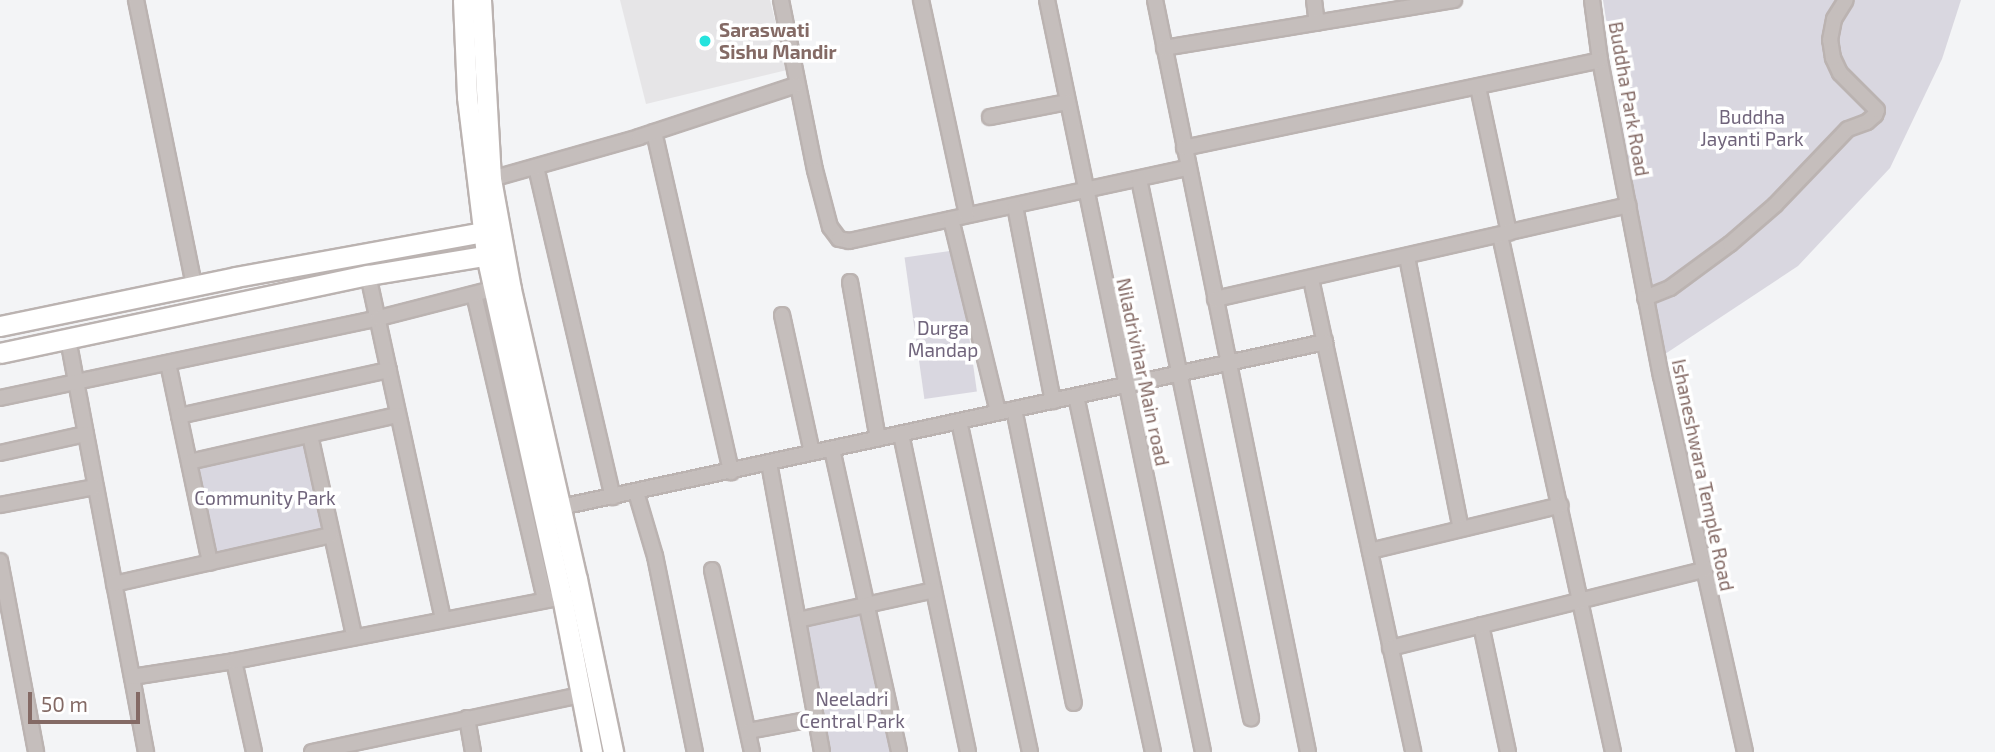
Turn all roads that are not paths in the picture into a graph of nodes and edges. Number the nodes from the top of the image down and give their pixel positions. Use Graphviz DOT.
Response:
graph roads {
  1 [pos="137,0"];
  2 [pos="463,0"];
  3 [pos="481,0"];
  4 [pos="781,0"];
  5 [pos="921,0"];
  6 [pos="1047,0"];
  7 [pos="1155,0"];
  8 [pos="1314,0"];
  9 [pos="1592,0"];
  10 [pos="1846,0"];
  11 [pos="1449,1"];
  12 [pos="1317,23"];
  13 [pos="1164,48"];
  14 [pos="1600,60"];
  15 [pos="796,85"];
  16 [pos="1478,87"];
  17 [pos="1068,102"];
  18 [pos="990,117"];
  19 [pos="654,132"];
  20 [pos="1184,148"];
  21 [pos="536,167"];
  22 [pos="1188,168"];
  23 [pos="491,178"];
  24 [pos="1139,179"];
  25 [pos="1086,190"];
  26 [pos="1628,205"];
  27 [pos="1015,206"];
  28 [pos="967,214"];
  29 [pos="951,219"];
  30 [pos="491,230"];
  31 [pos="1504,234"];
  32 [pos="495,254"];
  33 [pos="1407,257"];
  34 [pos="368,275"];
  35 [pos="1311,279"];
  36 [pos="850,282"];
  37 [pos="194,286"];
  38 [pos="483,291"];
  39 [pos="1645,298"];
  40 [pos="1215,299"];
  41 [pos="782,314"];
  42 [pos="379,318"];
  43 [pos="0,326"];
  44 [pos="68,339"];
  45 [pos="1325,342"];
  46 [pos="0,353"];
  47 [pos="168,363"];
  48 [pos="1228,364"];
  49 [pos="389,370"];
  50 [pos="1179,374"];
  51 [pos="76,382"];
  52 [pos="1126,384"];
  53 [pos="1076,396"];
  54 [pos="0,398"];
  55 [pos="1053,401"];
  56 [pos="1014,409"];
  57 [pos="998,412"];
  58 [pos="398,415"];
  59 [pos="179,416"];
  60 [pos="959,421"];
  61 [pos="86,434"];
  62 [pos="901,434"];
  63 [pos="310,435"];
  64 [pos="878,439"];
  65 [pos="832,449"];
  66 [pos="0,453"];
  67 [pos="813,453"];
  68 [pos="189,462"];
  69 [pos="769,463"];
  70 [pos="731,472"];
  71 [pos="96,487"];
  72 [pos="636,492"];
  73 [pos="613,498"];
  74 [pos="0,505"];
  75 [pos="1561,505"];
  76 [pos="561,507"];
  77 [pos="1461,529"];
  78 [pos="331,536"];
  79 [pos="1370,551"];
  80 [pos="562,555"];
  81 [pos="0,561"];
  82 [pos="210,562"];
  83 [pos="712,570"];
  84 [pos="1704,570"];
  85 [pos="114,584"];
  86 [pos="934,590"];
  87 [pos="553,598"];
  88 [pos="1582,600"];
  89 [pos="866,605"];
  90 [pos="443,619"];
  91 [pos="798,620"];
  92 [pos="1480,625"];
  93 [pos="354,635"];
  94 [pos="1390,648"];
  95 [pos="234,661"];
  96 [pos="132,677"];
  97 [pos="581,695"];
  98 [pos="1074,703"];
  99 [pos="467,718"];
  100 [pos="816,718"];
  101 [pos="1251,718"];
  102 [pos="748,731"];
  103 [pos="370,745"];
  104 [pos="36,752"];
  105 [pos="146,752"];
  106 [pos="254,752"];
  107 [pos="312,752"];
  108 [pos="473,752"];
  109 [pos="592,752"];
  110 [pos="613,752"];
  111 [pos="695,752"];
  112 [pos="752,752"];
  113 [pos="822,752"];
  114 [pos="899,752"];
  115 [pos="968,752"];
  116 [pos="1028,752"];
  117 [pos="1153,752"];
  118 [pos="1203,752"];
  119 [pos="1308,752"];
  120 [pos="1413,752"];
  121 [pos="1508,752"];
  122 [pos="1613,752"];
  123 [pos="1745,752"];
  1 -- 37 [label="street"];
  2 -- 30 [label="street"];
  3 -- 23 [label="street"];
  4 -- 15 [label="street"];
  5 -- 28 [label="street"];
  6 -- 17 [label="street, Niladrivihar Main road"];
  7 -- 13 [label="street"];
  8 -- 12 [label="street"];
  9 -- 14 [label="street, Buddha Park Road"];
  10 -- 39 [label="street"];
  11 -- 12 [label="street"];
  12 -- 13 [label="street"];
  13 -- 20 [label="street"];
  14 -- 16 [label="street"];
  14 -- 26 [label="street, Buddha Park Road"];
  15 -- 19 [label="street"];
  15 -- 29 [label="street"];
  16 -- 20 [label="street"];
  16 -- 31 [label="street"];
  17 -- 18 [label="street"];
  17 -- 25 [label="street, Niladrivihar Main road"];
  19 -- 21 [label="street"];
  19 -- 70 [label="street"];
  20 -- 22 [label="street"];
  21 -- 23 [label="street"];
  21 -- 73 [label="street"];
  22 -- 24 [label="street"];
  22 -- 40 [label="street"];
  23 -- 30 [label="street"];
  24 -- 25 [label="street"];
  24 -- 50 [label="street"];
  25 -- 27 [label="street"];
  25 -- 52 [label="street, Niladrivihar Main road"];
  26 -- 31 [label="street"];
  26 -- 39 [label="street, Ishaneshwara Temple Road"];
  27 -- 28 [label="street"];
  27 -- 55 [label="street"];
  28 -- 29 [label="street"];
  29 -- 57 [label="street"];
  30 -- 32 [label="street"];
  30 -- 37 [label="street"];
  31 -- 33 [label="street"];
  31 -- 75 [label="street"];
  32 -- 34 [label="street"];
  32 -- 38 [label="street"];
  32 -- 76 [label="street"];
  33 -- 35 [label="street"];
  33 -- 77 [label="street"];
  34 -- 42 [label="street"];
  34 -- 44 [label="street"];
  35 -- 40 [label="street"];
  35 -- 45 [label="street"];
  36 -- 64 [label="street"];
  37 -- 43 [label="street"];
  38 -- 42 [label="street"];
  38 -- 80 [label="street"];
  38 -- 87 [label="street"];
  39 -- 84 [label="street, Ishaneshwara Temple Road"];
  40 -- 48 [label="street"];
  41 -- 67 [label="street"];
  42 -- 47 [label="street"];
  42 -- 49 [label="street"];
  44 -- 46 [label="street"];
  44 -- 51 [label="street"];
  45 -- 48 [label="street"];
  45 -- 79 [label="street"];
  47 -- 51 [label="street"];
  47 -- 59 [label="street"];
  48 -- 50 [label="street"];
  48 -- 119 [label="street"];
  49 -- 58 [label="street"];
  49 -- 59 [label="street"];
  50 -- 52 [label="street"];
  50 -- 101 [label="street"];
  51 -- 54 [label="street"];
  51 -- 61 [label="street"];
  52 -- 53 [label="street"];
  52 -- 118 [label="street, Niladrivihar Main road"];
  53 -- 55 [label="street"];
  53 -- 117 [label="street"];
  55 -- 56 [label="street"];
  56 -- 57 [label="street"];
  56 -- 98 [label="street"];
  57 -- 60 [label="street"];
  58 -- 63 [label="street"];
  58 -- 90 [label="street"];
  59 -- 68 [label="street"];
  60 -- 62 [label="street"];
  60 -- 116 [label="street"];
  61 -- 66 [label="street"];
  61 -- 71 [label="street"];
  62 -- 64 [label="street"];
  62 -- 86 [label="street"];
  63 -- 68 [label="street"];
  63 -- 78 [label="street"];
  64 -- 65 [label="street"];
  65 -- 67 [label="street"];
  65 -- 89 [label="street"];
  67 -- 69 [label="street"];
  68 -- 82 [label="street"];
  69 -- 70 [label="street"];
  69 -- 91 [label="street"];
  70 -- 72 [label="street"];
  71 -- 74 [label="street"];
  71 -- 85 [label="street"];
  72 -- 73 [label="street"];
  72 -- 111 [label="street"];
  73 -- 76 [label="street"];
  75 -- 77 [label="street"];
  75 -- 88 [label="street"];
  76 -- 80 [label="street"];
  77 -- 79 [label="street"];
  78 -- 82 [label="street"];
  78 -- 93 [label="street"];
  79 -- 94 [label="street"];
  80 -- 87 [label="street"];
  80 -- 110 [label="street"];
  81 -- 104 [label="street"];
  82 -- 85 [label="street"];
  83 -- 102 [label="street"];
  84 -- 88 [label="street"];
  84 -- 123 [label="street, Ishaneshwara Temple Road"];
  85 -- 96 [label="street"];
  86 -- 89 [label="street"];
  86 -- 115 [label="street"];
  87 -- 90 [label="street"];
  87 -- 97 [label="street"];
  88 -- 92 [label="street"];
  88 -- 122 [label="street"];
  89 -- 91 [label="street"];
  89 -- 114 [label="street"];
  90 -- 93 [label="street"];
  91 -- 100 [label="street"];
  92 -- 94 [label="street"];
  92 -- 121 [label="street"];
  93 -- 95 [label="street"];
  94 -- 120 [label="street"];
  95 -- 96 [label="street"];
  95 -- 106 [label="street"];
  96 -- 105 [label="street"];
  97 -- 99 [label="street"];
  97 -- 109 [label="street"];
  99 -- 103 [label="street"];
  99 -- 108 [label="street"];
  100 -- 102 [label="street"];
  100 -- 113 [label="street"];
  102 -- 112 [label="street"];
  103 -- 107 [label="street"];
}
